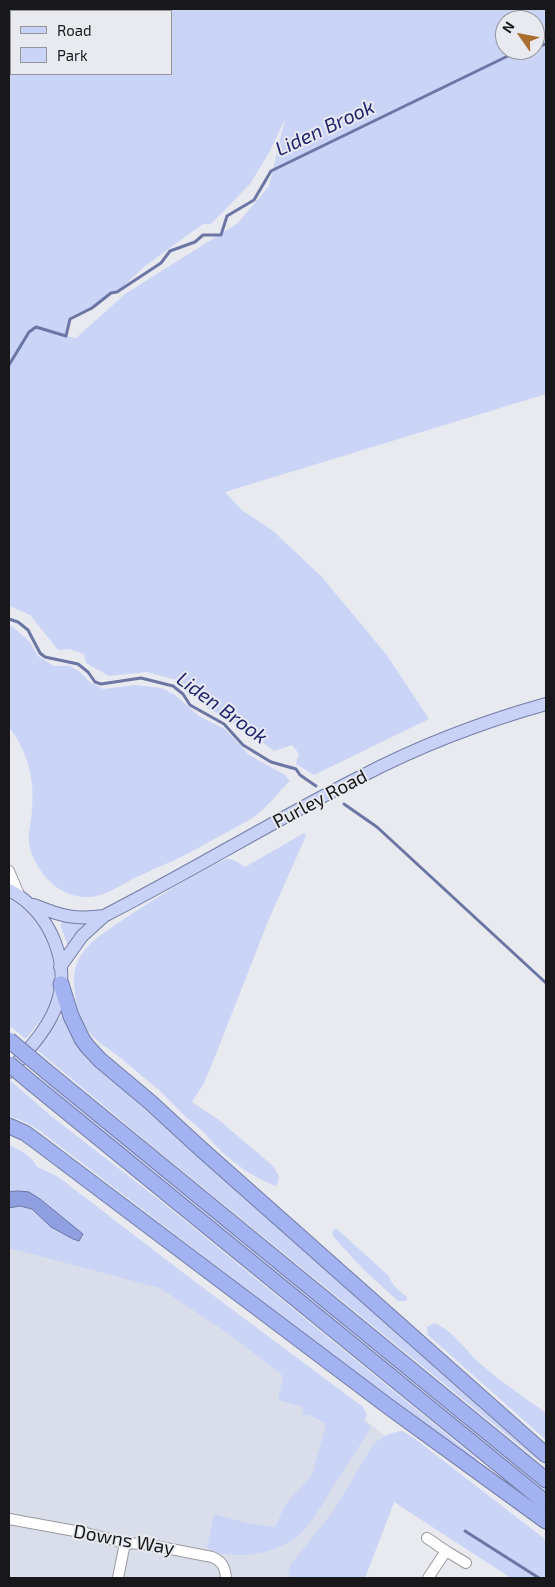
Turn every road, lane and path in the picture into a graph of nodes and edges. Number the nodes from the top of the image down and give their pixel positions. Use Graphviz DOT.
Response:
graph roads {
  1 [pos="546,704"];
  2 [pos="9,871"];
  3 [pos="19,897"];
  4 [pos="104,916"];
  5 [pos="60,966"];
  6 [pos="61,984"];
  7 [pos="9,1040"];
  8 [pos="9,1064"];
  9 [pos="9,1072"];
  10 [pos="9,1126"];
  11 [pos="546,1455"];
  12 [pos="546,1480"];
  13 [pos="546,1503"];
  14 [pos="9,1519"];
  15 [pos="546,1521"];
  16 [pos="427,1538"];
  17 [pos="125,1543"];
  18 [pos="446,1550"];
  19 [pos="466,1564"];
  20 [pos="118,1578"];
  21 [pos="226,1578"];
  22 [pos="428,1578"];
  1 -- 4 [label="main road, Purley Road"];
  2 -- 3 [label="street"];
  3 -- 4 [label="main road, Purley Road"];
  3 -- 5 [label="main road"];
  4 -- 5 [label="main road, Purley Road"];
  5 -- 6 [label="main road"];
  6 -- 9 [label="main road"];
  6 -- 11 [label="highway"];
  7 -- 12 [label="highway, bridge"];
  8 -- 13 [label="highway, bridge"];
  10 -- 15 [label="highway"];
  14 -- 17 [label="street, Downs Way"];
  16 -- 18 [label="street"];
  17 -- 20 [label="street"];
  17 -- 21 [label="street, Downs Way"];
  18 -- 19 [label="street"];
  18 -- 22 [label="street"];
}
